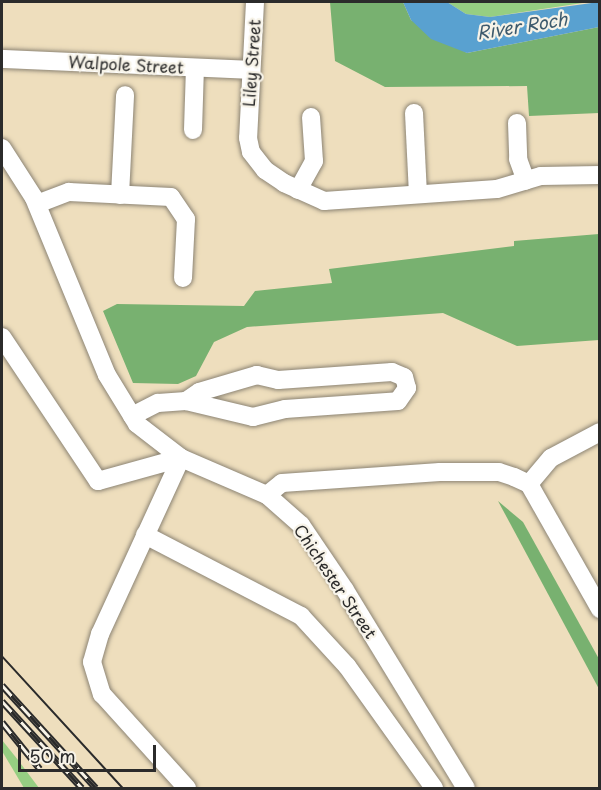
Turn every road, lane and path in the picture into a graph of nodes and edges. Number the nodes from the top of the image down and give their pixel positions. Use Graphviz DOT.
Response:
graph roads {
  1 [pos="255,2"];
  2 [pos="2,58"];
  3 [pos="195,68"];
  4 [pos="250,70"];
  5 [pos="125,95"];
  6 [pos="414,113"];
  7 [pos="311,117"];
  8 [pos="517,123"];
  9 [pos="193,130"];
  10 [pos="2,148"];
  11 [pos="600,175"];
  12 [pos="526,181"];
  13 [pos="298,189"];
  14 [pos="418,194"];
  15 [pos="120,195"];
  16 [pos="37,204"];
  17 [pos="183,278"];
  18 [pos="2,337"];
  19 [pos="186,401"];
  20 [pos="132,416"];
  21 [pos="600,432"];
  22 [pos="181,458"];
  23 [pos="529,484"];
  24 [pos="267,495"];
  25 [pos="145,536"];
  26 [pos="600,609"];
  27 [pos="187,789"];
  28 [pos="434,789"];
  29 [pos="466,789"];
  1 -- 4 [label="street, Liley Street"];
  2 -- 3 [label="street, Walpole Street"];
  3 -- 4 [label="street, Walpole Street"];
  3 -- 9 [label="street"];
  4 -- 13 [label="street, Liley Street"];
  5 -- 15 [label="street"];
  6 -- 14 [label="street"];
  7 -- 13 [label="street"];
  8 -- 12 [label="street"];
  10 -- 16 [label="street, Chichester Street"];
  11 -- 12 [label="street, Liley Street"];
  12 -- 14 [label="street, Liley Street"];
  13 -- 14 [label="street, Liley Street"];
  15 -- 16 [label="street"];
  15 -- 17 [label="street"];
  16 -- 20 [label="street, Chichester Street"];
  18 -- 22 [label="street"];
  19 -- 19 [label="street"];
  19 -- 20 [label="street"];
  20 -- 22 [label="street, Chichester Street"];
  21 -- 23 [label="street"];
  22 -- 24 [label="street, Chichester Street"];
  22 -- 25 [label="street"];
  23 -- 24 [label="street"];
  23 -- 26 [label="street"];
  24 -- 29 [label="street, Chichester Street"];
  25 -- 27 [label="street"];
  25 -- 28 [label="street"];
}
